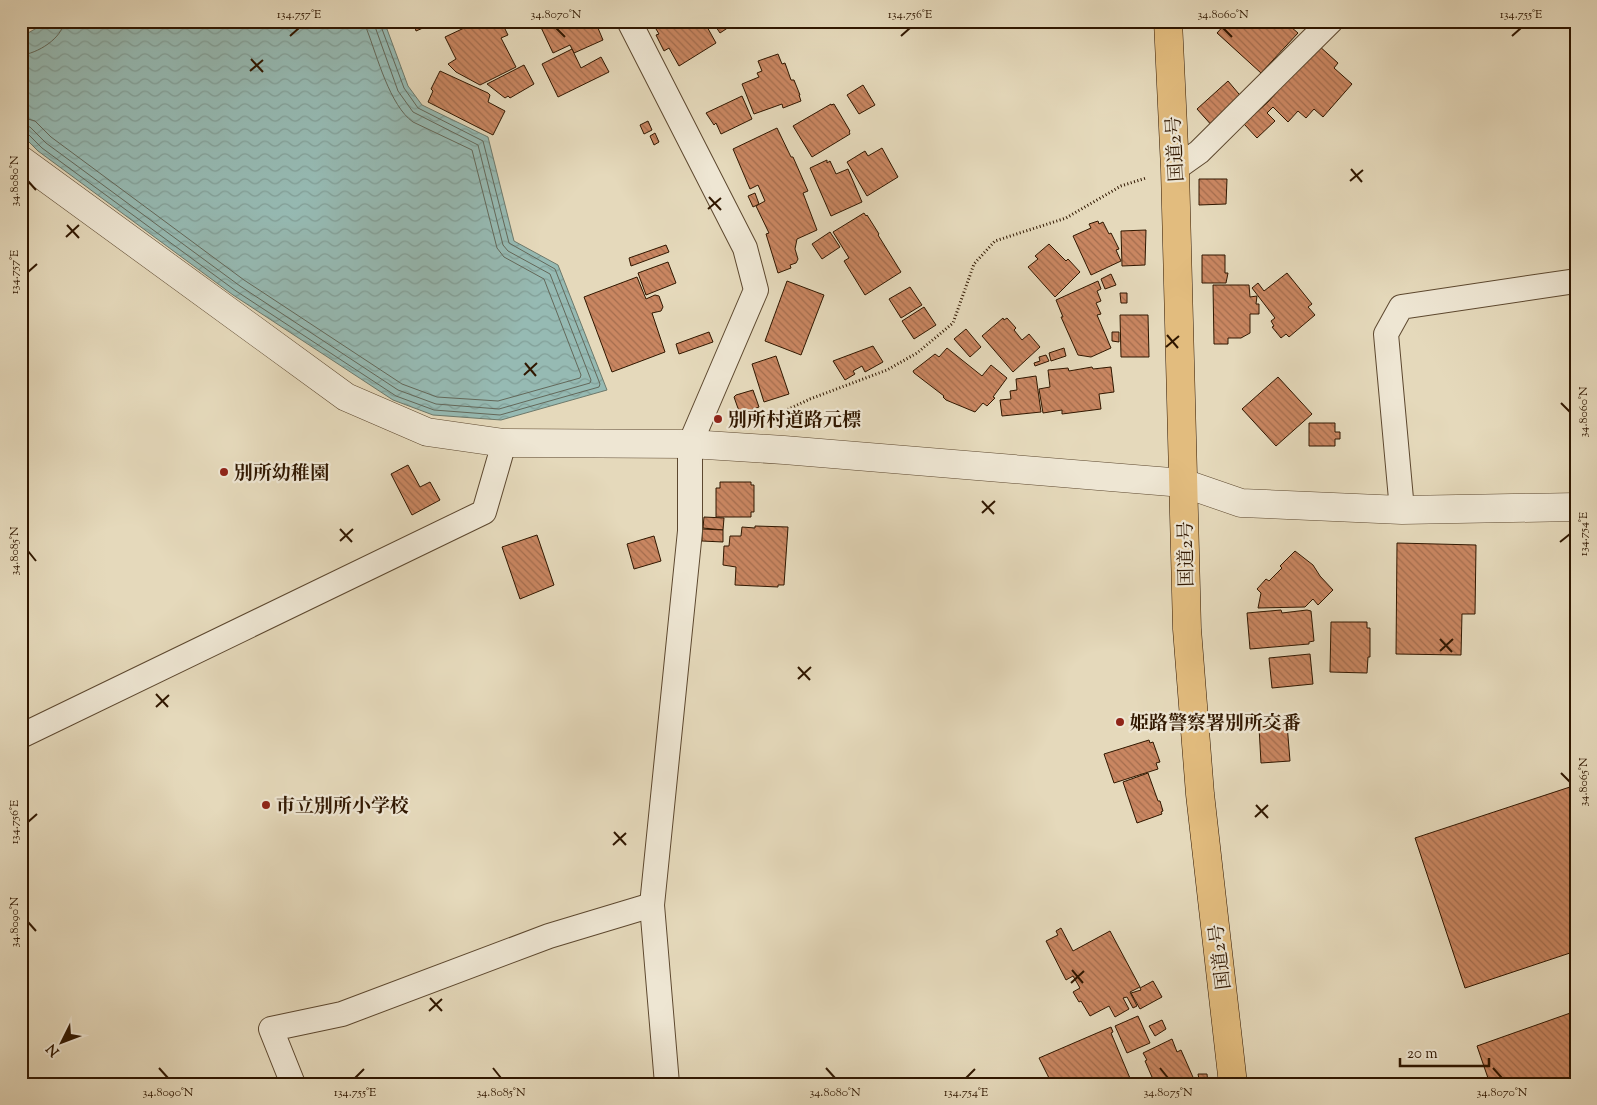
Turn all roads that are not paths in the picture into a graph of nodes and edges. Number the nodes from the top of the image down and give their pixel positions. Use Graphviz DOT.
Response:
graph roads {
  1 [pos="630,21"];
  2 [pos="1168,21"];
  3 [pos="1332,21"];
  4 [pos="21,160"];
  5 [pos="1176,169"];
  6 [pos="1576,281"];
  7 [pos="504,443"];
  8 [pos="690,444"];
  9 [pos="1184,483"];
  10 [pos="1576,508"];
  11 [pos="1402,510"];
  12 [pos="21,736"];
  13 [pos="652,905"];
  14 [pos="293,1084"];
  15 [pos="667,1084"];
  16 [pos="1233,1084"];
  1 -- 8 [label="street"];
  2 -- 5 [label="highway, 国道2号"];
  3 -- 5 [label="street"];
  4 -- 7 [label="street"];
  5 -- 9 [label="highway, 国道2号"];
  6 -- 11 [label="street"];
  7 -- 8 [label="street"];
  7 -- 12 [label="street"];
  8 -- 9 [label="street"];
  8 -- 13 [label="street"];
  9 -- 11 [label="street"];
  9 -- 16 [label="highway, 国道2号"];
  10 -- 11 [label="street"];
  13 -- 14 [label="street"];
  13 -- 15 [label="street"];
}
